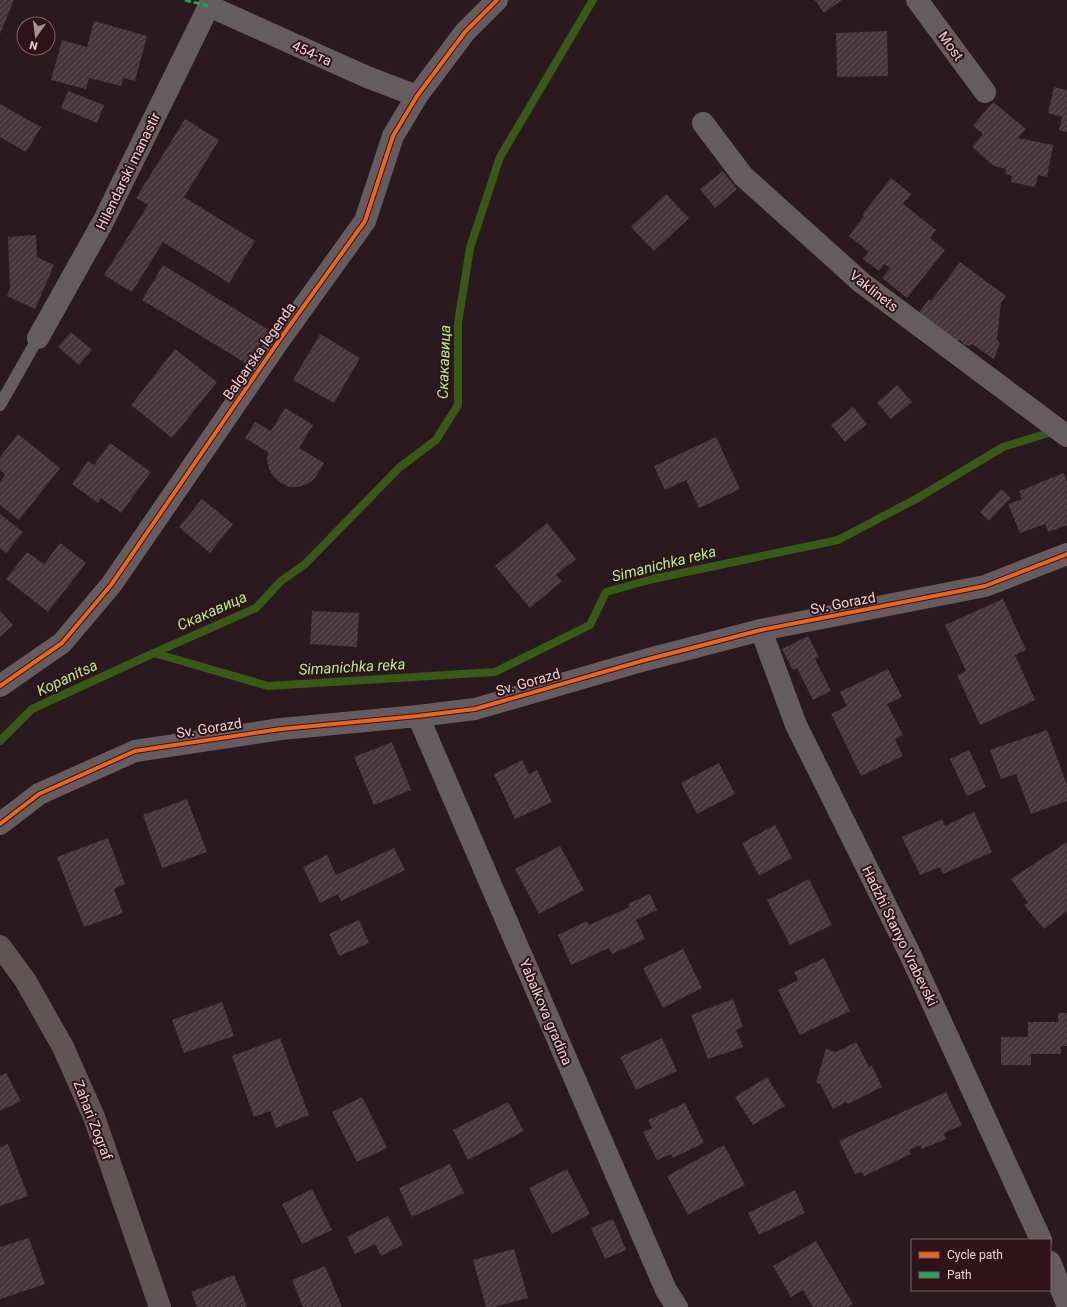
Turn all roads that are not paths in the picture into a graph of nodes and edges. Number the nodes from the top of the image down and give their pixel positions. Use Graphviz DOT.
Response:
graph roads {
  1 [pos="497,0"];
  2 [pos="917,0"];
  3 [pos="209,3"];
  4 [pos="985,92"];
  5 [pos="417,96"];
  6 [pos="703,123"];
  7 [pos="38,338"];
  8 [pos="0,405"];
  9 [pos="1067,436"];
  10 [pos="1067,554"];
  11 [pos="762,630"];
  12 [pos="0,686"];
  13 [pos="418,716"];
  14 [pos="0,824"];
  15 [pos="0,946"];
  16 [pos="1041,1239"];
  17 [pos="1051,1264"];
  18 [pos="669,1301"];
  19 [pos="1067,1304"];
  20 [pos="160,1307"];
  1 -- 5 [label="street, Balgarska legenda"];
  2 -- 4 [label="street, Most"];
  3 -- 5 [label="street, 454-та"];
  3 -- 7 [label="street, Hilendarski manastir"];
  5 -- 12 [label="street, Balgarska legenda"];
  6 -- 9 [label="street, Vaklinets"];
  7 -- 8 [label="lane"];
  10 -- 11 [label="street, Sv. Gorazd"];
  11 -- 13 [label="street, Sv. Gorazd"];
  11 -- 16 [label="street, Hadzhi Stanyo Vrabevski"];
  13 -- 14 [label="street, Sv. Gorazd"];
  13 -- 18 [label="street, Yabalkova gradina"];
  15 -- 20 [label="street, Zahari Zograf"];
  17 -- 19 [label="street"];
}
